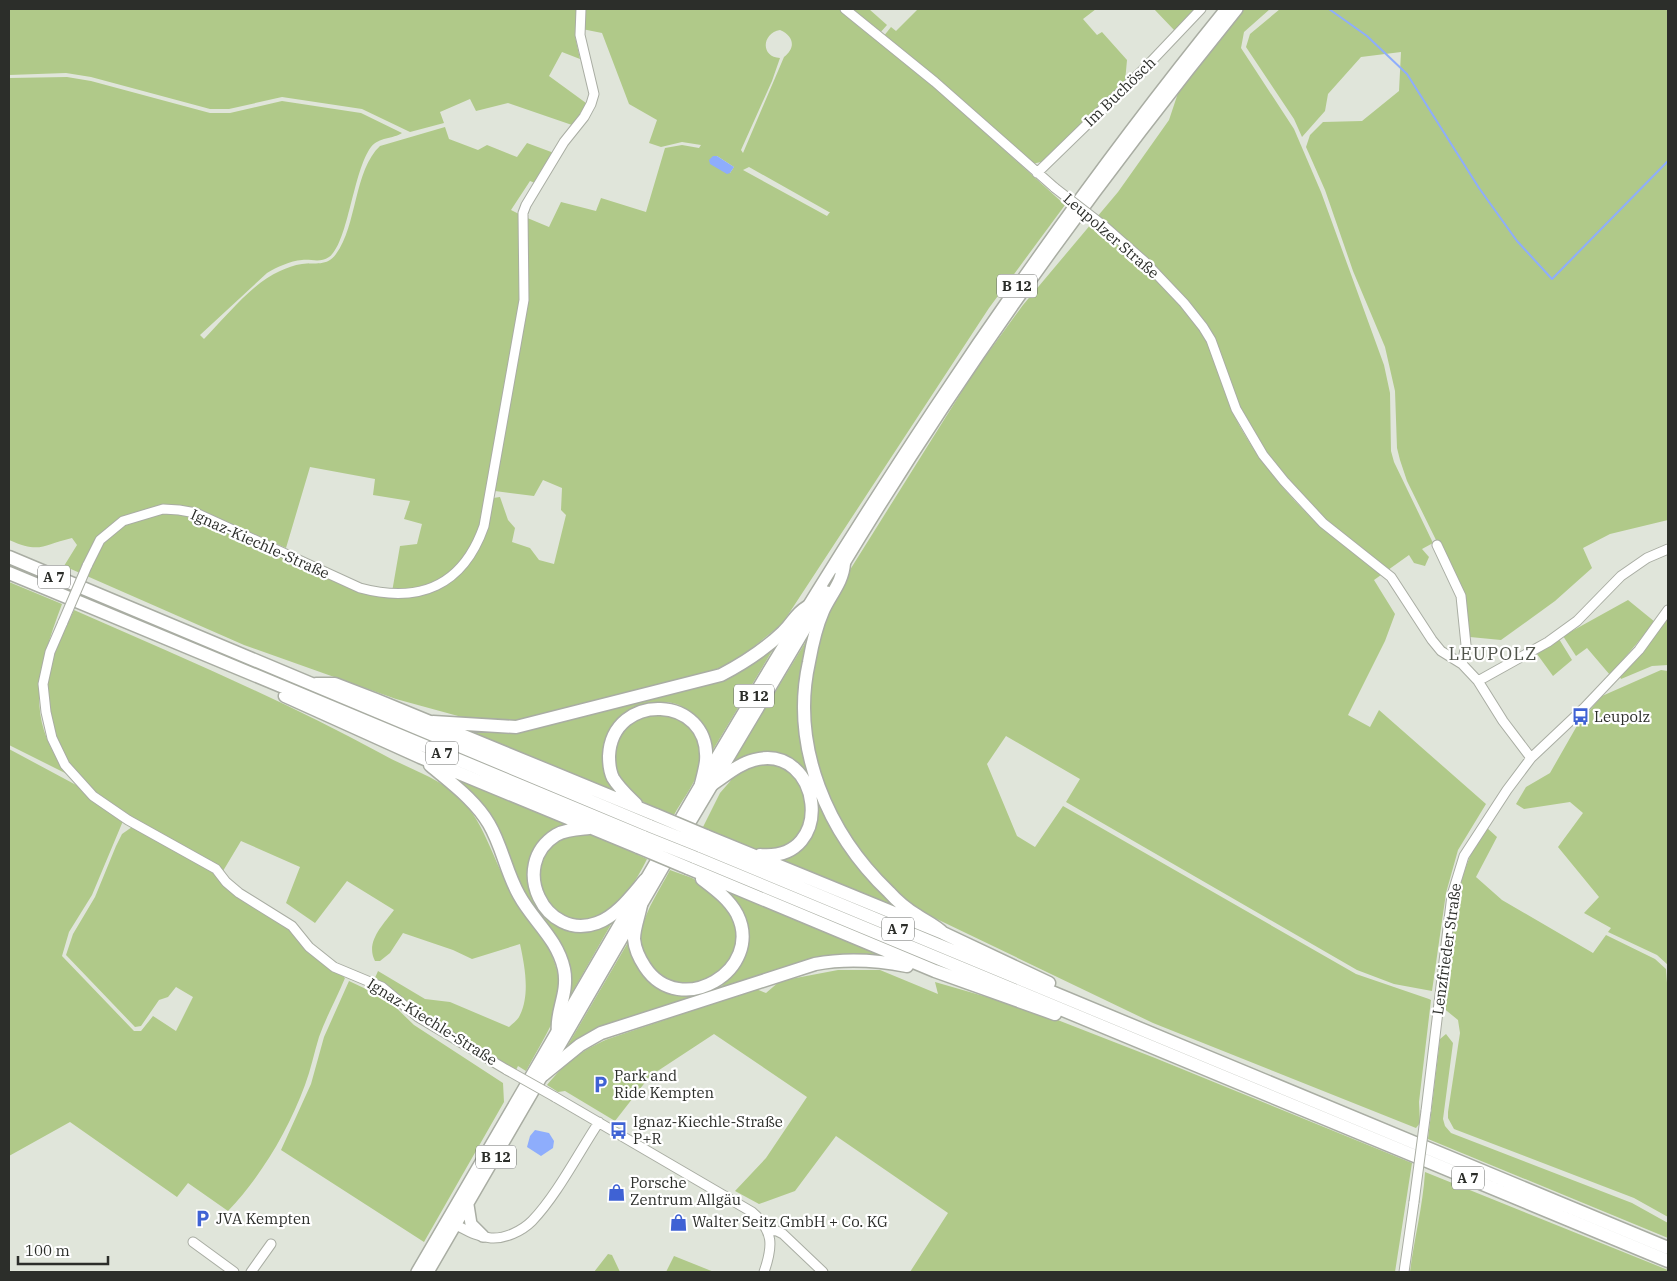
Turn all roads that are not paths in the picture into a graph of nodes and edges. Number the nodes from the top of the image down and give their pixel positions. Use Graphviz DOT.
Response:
graph roads {
  1 [pos="581,9"];
  2 [pos="844,9"];
  3 [pos="1201,9"];
  4 [pos="1226,9"];
  5 [pos="1237,9"];
  6 [pos="1037,173"];
  7 [pos="1437,545"];
  8 [pos="1668,549"];
  9 [pos="9,557"];
  10 [pos="844,563"];
  11 [pos="9,573"];
  12 [pos="807,608"];
  13 [pos="1668,610"];
  14 [pos="1462,664"];
  15 [pos="240,670"];
  16 [pos="1478,682"];
  17 [pos="308,684"];
  18 [pos="433,722"];
  19 [pos="420,757"];
  20 [pos="1531,758"];
  21 [pos="706,784"];
  22 [pos="639,808"];
  23 [pos="592,828"];
  24 [pos="647,831"];
  25 [pos="697,852"];
  26 [pos="746,852"];
  27 [pos="646,880"];
  28 [pos="641,905"];
  29 [pos="943,933"];
  30 [pos="935,971"];
  31 [pos="1096,1011"];
  32 [pos="1081,1017"];
  33 [pos="558,1032"];
  34 [pos="543,1075"];
  35 [pos="599,1122"];
  36 [pos="468,1205"];
  37 [pos="452,1223"];
  38 [pos="768,1230"];
  39 [pos="483,1236"];
  40 [pos="193,1242"];
  41 [pos="271,1244"];
  42 [pos="1668,1248"];
  43 [pos="1668,1261"];
  44 [pos="234,1272"];
  45 [pos="251,1272"];
  46 [pos="417,1272"];
  47 [pos="428,1272"];
  48 [pos="764,1272"];
  49 [pos="823,1272"];
  50 [pos="1404,1272"];
  1 -- 35 [label="street, Ignaz-Kiechle-Straße, bridge"];
  2 -- 6 [label="street, Leupolzer Straße"];
  3 -- 6 [label="street, Im Buchösch"];
  4 -- 12 [label="main road, B 12"];
  5 -- 10 [label="main road, B 12"];
  6 -- 14 [label="street, Leupolzer Straße, bridge"];
  7 -- 14 [label="street"];
  8 -- 16 [label="street"];
  9 -- 17 [label="highway, A 7"];
  10 -- 21 [label="main road, B 12"];
  10 -- 29 [label="highway"];
  11 -- 15 [label="highway, A 7"];
  12 -- 18 [label="highway, A 7"];
  12 -- 21 [label="main road, B 12"];
  13 -- 20 [label="street, Lenzfrieder Straße"];
  14 -- 16 [label="street, Leupolzer Straße"];
  15 -- 19 [label="highway"];
  15 -- 24 [label="highway, A 7"];
  16 -- 20 [label="street, Leupolzer Straße"];
  17 -- 18 [label="highway, A 7"];
  17 -- 24 [label="highway, A 7"];
  18 -- 22 [label="highway, A 7"];
  19 -- 23 [label="highway"];
  19 -- 33 [label="highway"];
  20 -- 50 [label="street, Lenzfrieder Straße, bridge"];
  21 -- 22 [label="highway"];
  21 -- 26 [label="highway"];
  21 -- 27 [label="main road, B 12"];
  21 -- 28 [label="main road, B 12"];
  22 -- 24 [label="highway"];
  23 -- 24 [label="highway"];
  23 -- 27 [label="highway"];
  24 -- 25 [label="highway, bridge"];
  24 -- 25 [label="highway, A 7, bridge"];
  25 -- 26 [label="highway"];
  25 -- 28 [label="highway"];
  25 -- 30 [label="highway"];
  25 -- 31 [label="highway, A 7"];
  25 -- 32 [label="highway, A 7"];
  26 -- 29 [label="highway"];
  27 -- 33 [label="main road, B 12"];
  28 -- 34 [label="main road, B 12"];
  29 -- 31 [label="highway"];
  30 -- 32 [label="highway"];
  30 -- 34 [label="highway"];
  31 -- 42 [label="highway, A 7"];
  32 -- 43 [label="highway, A 7"];
  33 -- 37 [label="main road, B 12"];
  34 -- 36 [label="main road, B 12"];
  35 -- 38 [label="street"];
  35 -- 39 [label="street"];
  36 -- 37 [label="main road, B 12"];
  36 -- 39 [label="main road"];
  37 -- 39 [label="street"];
  37 -- 46 [label="main road, B 12"];
  37 -- 47 [label="main road, B 12"];
  38 -- 48 [label="street"];
  38 -- 49 [label="street"];
  40 -- 44 [label="street"];
  41 -- 45 [label="street"];
}
